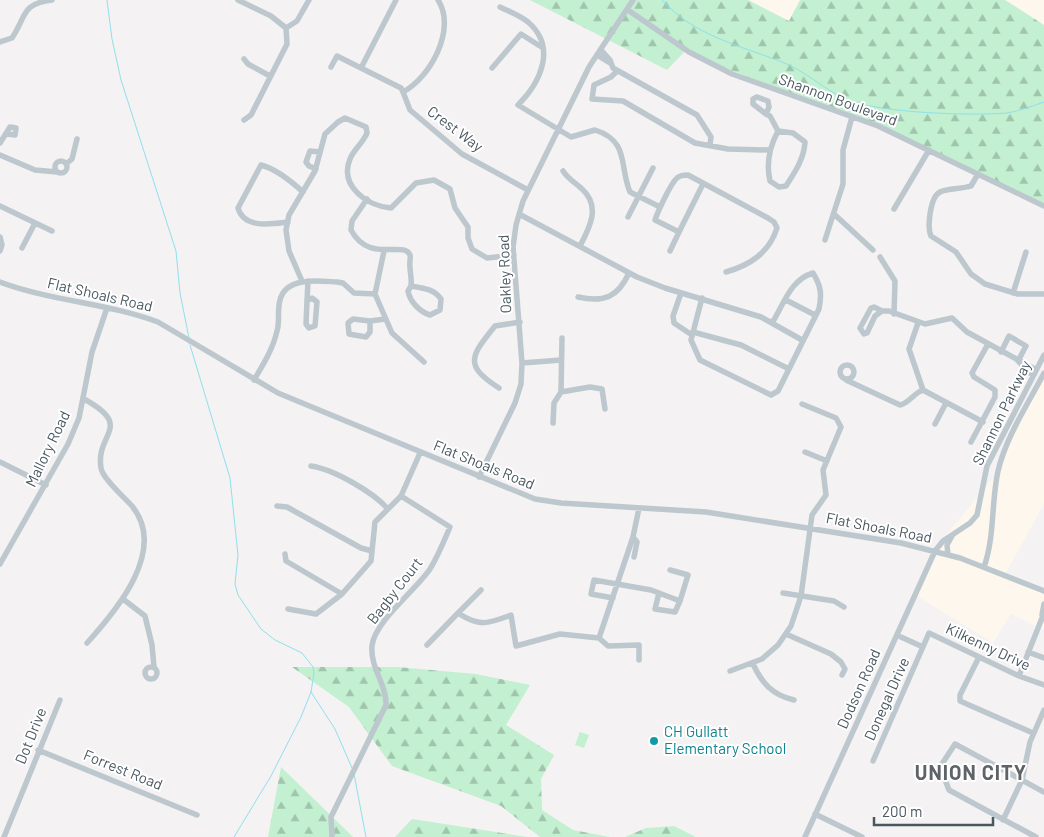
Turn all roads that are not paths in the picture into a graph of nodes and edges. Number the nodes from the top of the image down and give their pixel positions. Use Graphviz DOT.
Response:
graph roads {
  1 [pos="52,0"];
  2 [pos="238,0"];
  3 [pos="309,0"];
  4 [pos="396,0"];
  5 [pos="438,0"];
  6 [pos="633,0"];
  7 [pos="500,7"];
  8 [pos="628,10"];
  9 [pos="286,28"];
  10 [pos="0,42"];
  11 [pos="543,48"];
  12 [pos="599,52"];
  13 [pos="244,59"];
  14 [pos="331,67"];
  15 [pos="362,68"];
  16 [pos="492,68"];
  17 [pos="613,68"];
  18 [pos="270,76"];
  19 [pos="403,92"];
  20 [pos="766,114"];
  21 [pos="852,117"];
  22 [pos="244,120"];
  23 [pos="778,130"];
  24 [pos="558,131"];
  25 [pos="7,134"];
  26 [pos="77,139"];
  27 [pos="0,144"];
  28 [pos="710,145"];
  29 [pos="769,150"];
  30 [pos="929,150"];
  31 [pos="320,152"];
  32 [pos="0,155"];
  33 [pos="653,168"];
  34 [pos="316,169"];
  35 [pos="563,171"];
  36 [pos="978,174"];
  37 [pos="703,184"];
  38 [pos="528,190"];
  39 [pos="303,192"];
  40 [pos="638,196"];
  41 [pos="367,199"];
  42 [pos="0,206"];
  43 [pos="1044,206"];
  44 [pos="660,207"];
  45 [pos="894,210"];
  46 [pos="519,214"];
  47 [pos="834,214"];
  48 [pos="628,216"];
  49 [pos="288,222"];
  50 [pos="35,223"];
  51 [pos="52,231"];
  52 [pos="679,232"];
  53 [pos="0,237"];
  54 [pos="825,240"];
  55 [pos="580,246"];
  56 [pos="22,248"];
  57 [pos="873,250"];
  58 [pos="384,251"];
  59 [pos="670,251"];
  60 [pos="0,252"];
  61 [pos="1026,252"];
  62 [pos="514,254"];
  63 [pos="880,257"];
  64 [pos="726,272"];
  65 [pos="629,273"];
  66 [pos="305,281"];
  67 [pos="0,282"];
  68 [pos="411,286"];
  69 [pos="681,293"];
  70 [pos="1013,293"];
  71 [pos="375,294"];
  72 [pos="1044,294"];
  73 [pos="578,297"];
  74 [pos="702,298"];
  75 [pos="786,300"];
  76 [pos="307,301"];
  77 [pos="107,308"];
  78 [pos="882,311"];
  79 [pos="894,314"];
  80 [pos="815,315"];
  81 [pos="386,319"];
  82 [pos="370,321"];
  83 [pos="520,322"];
  84 [pos="772,323"];
  85 [pos="918,323"];
  86 [pos="693,333"];
  87 [pos="562,338"];
  88 [pos="802,340"];
  89 [pos="988,344"];
  90 [pos="1001,352"];
  91 [pos="1044,355"];
  92 [pos="561,360"];
  93 [pos="424,362"];
  94 [pos="522,363"];
  95 [pos="789,369"];
  96 [pos="1044,372"];
  97 [pos="254,380"];
  98 [pos="846,380"];
  99 [pos="499,388"];
  100 [pos="923,390"];
  101 [pos="561,392"];
  102 [pos="84,399"];
  103 [pos="946,403"];
  104 [pos="802,404"];
  105 [pos="605,409"];
  106 [pos="983,422"];
  107 [pos="553,423"];
  108 [pos="935,424"];
  109 [pos="971,442"];
  110 [pos="805,452"];
  111 [pos="420,453"];
  112 [pos="827,461"];
  113 [pos="0,462"];
  114 [pos="311,466"];
  115 [pos="479,477"];
  116 [pos="46,485"];
  117 [pos="401,496"];
  118 [pos="277,506"];
  119 [pos="639,508"];
  120 [pos="388,509"];
  121 [pos="810,528"];
  122 [pos="953,534"];
  123 [pos="633,537"];
  124 [pos="372,551"];
  125 [pos="935,551"];
  126 [pos="285,554"];
  127 [pos="948,555"];
  128 [pos="634,558"];
  129 [pos="0,564"];
  130 [pos="984,567"];
  131 [pos="670,570"];
  132 [pos="617,584"];
  133 [pos="481,590"];
  134 [pos="1044,590"];
  135 [pos="659,593"];
  136 [pos="783,593"];
  137 [pos="342,594"];
  138 [pos="801,596"];
  139 [pos="612,598"];
  140 [pos="123,599"];
  141 [pos="680,601"];
  142 [pos="1044,604"];
  143 [pos="844,607"];
  144 [pos="288,609"];
  145 [pos="458,613"];
  146 [pos="1043,615"];
  147 [pos="786,634"];
  148 [pos="901,637"];
  149 [pos="599,638"];
  150 [pos="87,643"];
  151 [pos="427,645"];
  152 [pos="923,647"];
  153 [pos="1028,652"];
  154 [pos="979,657"];
  155 [pos="1044,658"];
  156 [pos="639,660"];
  157 [pos="753,664"];
  158 [pos="154,668"];
  159 [pos="730,671"];
  160 [pos="842,675"];
  161 [pos="1019,676"];
  162 [pos="1044,685"];
  163 [pos="60,700"];
  164 [pos="794,700"];
  165 [pos="1044,710"];
  166 [pos="1033,733"];
  167 [pos="38,750"];
  168 [pos="873,761"];
  169 [pos="1022,780"];
  170 [pos="1044,792"];
  171 [pos="815,814"];
  172 [pos="197,815"];
  173 [pos="1003,820"];
  174 [pos="4,837"];
  175 [pos="332,837"];
  176 [pos="805,837"];
  177 [pos="862,837"];
  178 [pos="1036,837"];
  1 -- 10 [label="street"];
  2 -- 9 [label="street"];
  3 -- 9 [label="street"];
  4 -- 15 [label="street"];
  5 -- 19 [label="street"];
  6 -- 8 [label="street, Oakley Road"];
  7 -- 11 [label="street"];
  8 -- 12 [label="street, Oakley Road"];
  8 -- 21 [label="street, Shannon Boulevard"];
  9 -- 18 [label="street"];
  11 -- 16 [label="street"];
  11 -- 24 [label="street"];
  12 -- 17 [label="street"];
  12 -- 24 [label="street, Oakley Road"];
  13 -- 18 [label="street"];
  14 -- 15 [label="street"];
  15 -- 19 [label="street"];
  17 -- 28 [label="street"];
  17 -- 28 [label="street"];
  18 -- 22 [label="street"];
  19 -- 38 [label="street, Crest Way"];
  20 -- 23 [label="street"];
  21 -- 30 [label="street, Shannon Boulevard"];
  21 -- 47 [label="street"];
  23 -- 29 [label="street"];
  23 -- 29 [label="street"];
  24 -- 38 [label="street, Oakley Road"];
  24 -- 40 [label="street"];
  25 -- 27 [label="street"];
  26 -- 32 [label="street"];
  28 -- 29 [label="street"];
  30 -- 36 [label="street, Shannon Boulevard"];
  30 -- 45 [label="street"];
  31 -- 34 [label="street"];
  31 -- 34 [label="street"];
  31 -- 41 [label="street"];
  33 -- 40 [label="street"];
  34 -- 39 [label="street"];
  35 -- 55 [label="street"];
  36 -- 43 [label="street, Shannon Boulevard"];
  36 -- 70 [label="street"];
  37 -- 44 [label="street"];
  37 -- 52 [label="street"];
  37 -- 64 [label="street"];
  38 -- 46 [label="street, Oakley Road"];
  39 -- 49 [label="street"];
  39 -- 49 [label="street"];
  40 -- 44 [label="street"];
  40 -- 48 [label="street"];
  41 -- 58 [label="street"];
  41 -- 62 [label="street"];
  42 -- 50 [label="street"];
  44 -- 52 [label="street"];
  46 -- 55 [label="street"];
  46 -- 62 [label="street, Oakley Road"];
  47 -- 54 [label="street"];
  47 -- 57 [label="street"];
  49 -- 66 [label="street"];
  50 -- 51 [label="street"];
  50 -- 56 [label="street"];
  52 -- 59 [label="street"];
  53 -- 60 [label="street"];
  55 -- 65 [label="street"];
  58 -- 68 [label="street"];
  58 -- 71 [label="street"];
  61 -- 70 [label="street"];
  62 -- 83 [label="street, Oakley Road"];
  63 -- 79 [label="street"];
  65 -- 69 [label="street"];
  65 -- 73 [label="street"];
  66 -- 71 [label="street"];
  66 -- 76 [label="street"];
  66 -- 97 [label="street"];
  67 -- 77 [label="street, Flat Shoals Road"];
  68 -- 68 [label="street"];
  69 -- 74 [label="street"];
  69 -- 86 [label="street"];
  70 -- 72 [label="street"];
  71 -- 81 [label="street"];
  74 -- 84 [label="street"];
  74 -- 86 [label="street"];
  75 -- 80 [label="street"];
  75 -- 80 [label="street"];
  75 -- 84 [label="street"];
  76 -- 76 [label="street"];
  77 -- 97 [label="street, Flat Shoals Road"];
  77 -- 102 [label="street, Mallory Road"];
  78 -- 78 [label="street"];
  78 -- 79 [label="street"];
  79 -- 85 [label="street"];
  80 -- 88 [label="street"];
  81 -- 82 [label="street"];
  81 -- 93 [label="street"];
  83 -- 94 [label="street, Oakley Road"];
  83 -- 99 [label="street"];
  84 -- 88 [label="street"];
  85 -- 89 [label="street"];
  85 -- 100 [label="street"];
  86 -- 95 [label="street"];
  86 -- 95 [label="street"];
  87 -- 92 [label="street"];
  88 -- 95 [label="street"];
  89 -- 90 [label="street"];
  89 -- 106 [label="street"];
  90 -- 90 [label="street"];
  91 -- 122 [label="street, Shannon Parkway"];
  92 -- 94 [label="street"];
  92 -- 101 [label="street"];
  94 -- 115 [label="street, Oakley Road"];
  96 -- 130 [label="street, Shannon Parkway"];
  97 -- 111 [label="street, Flat Shoals Road"];
  98 -- 100 [label="street"];
  100 -- 103 [label="street"];
  101 -- 105 [label="street"];
  101 -- 107 [label="street"];
  102 -- 116 [label="street, Mallory Road"];
  102 -- 140 [label="street"];
  103 -- 106 [label="street"];
  103 -- 108 [label="street"];
  104 -- 112 [label="street"];
  106 -- 109 [label="street"];
  110 -- 112 [label="street"];
  111 -- 115 [label="street, Flat Shoals Road"];
  111 -- 117 [label="street"];
  112 -- 121 [label="street"];
  113 -- 116 [label="street"];
  114 -- 120 [label="street"];
  115 -- 119 [label="street, Flat Shoals Road"];
  116 -- 129 [label="street, Mallory Road"];
  117 -- 120 [label="street"];
  117 -- 175 [label="street, Bagby Court"];
  118 -- 124 [label="street"];
  119 -- 121 [label="street, Flat Shoals Road"];
  119 -- 123 [label="street"];
  120 -- 124 [label="street"];
  121 -- 125 [label="street, Flat Shoals Road"];
  121 -- 138 [label="street"];
  122 -- 125 [label="street, Shannon Parkway"];
  122 -- 127 [label="street"];
  123 -- 128 [label="street"];
  123 -- 132 [label="street"];
  124 -- 137 [label="street"];
  125 -- 127 [label="street, Flat Shoals Road"];
  125 -- 171 [label="street, Dodson Road"];
  126 -- 137 [label="street"];
  127 -- 130 [label="street, Flat Shoals Road"];
  130 -- 134 [label="street, Flat Shoals Road"];
  131 -- 141 [label="street"];
  132 -- 135 [label="street"];
  132 -- 139 [label="street"];
  132 -- 139 [label="street"];
  133 -- 145 [label="street"];
  135 -- 141 [label="street"];
  135 -- 141 [label="street"];
  136 -- 138 [label="street"];
  137 -- 144 [label="street"];
  138 -- 143 [label="street"];
  138 -- 147 [label="street"];
  139 -- 149 [label="street"];
  140 -- 150 [label="street"];
  140 -- 158 [label="street"];
  142 -- 146 [label="street"];
  145 -- 149 [label="street"];
  145 -- 151 [label="street"];
  146 -- 153 [label="street"];
  147 -- 157 [label="street"];
  147 -- 160 [label="street"];
  148 -- 152 [label="street, Kilkenny Drive"];
  149 -- 156 [label="street"];
  152 -- 154 [label="street, Kilkenny Drive"];
  152 -- 168 [label="street, Donegal Drive"];
  153 -- 155 [label="street"];
  153 -- 161 [label="street"];
  154 -- 161 [label="street, Kilkenny Drive"];
  154 -- 166 [label="street"];
  157 -- 159 [label="street"];
  157 -- 164 [label="street"];
  161 -- 162 [label="street, Kilkenny Drive"];
  163 -- 167 [label="street, Dot Drive"];
  165 -- 166 [label="street"];
  166 -- 169 [label="street"];
  167 -- 172 [label="street, Forrest Road"];
  167 -- 174 [label="street, Dot Drive"];
  169 -- 170 [label="street"];
  169 -- 173 [label="street"];
  169 -- 173 [label="street"];
  171 -- 176 [label="street, Dodson Road"];
  171 -- 177 [label="street"];
  173 -- 178 [label="street"];
}
